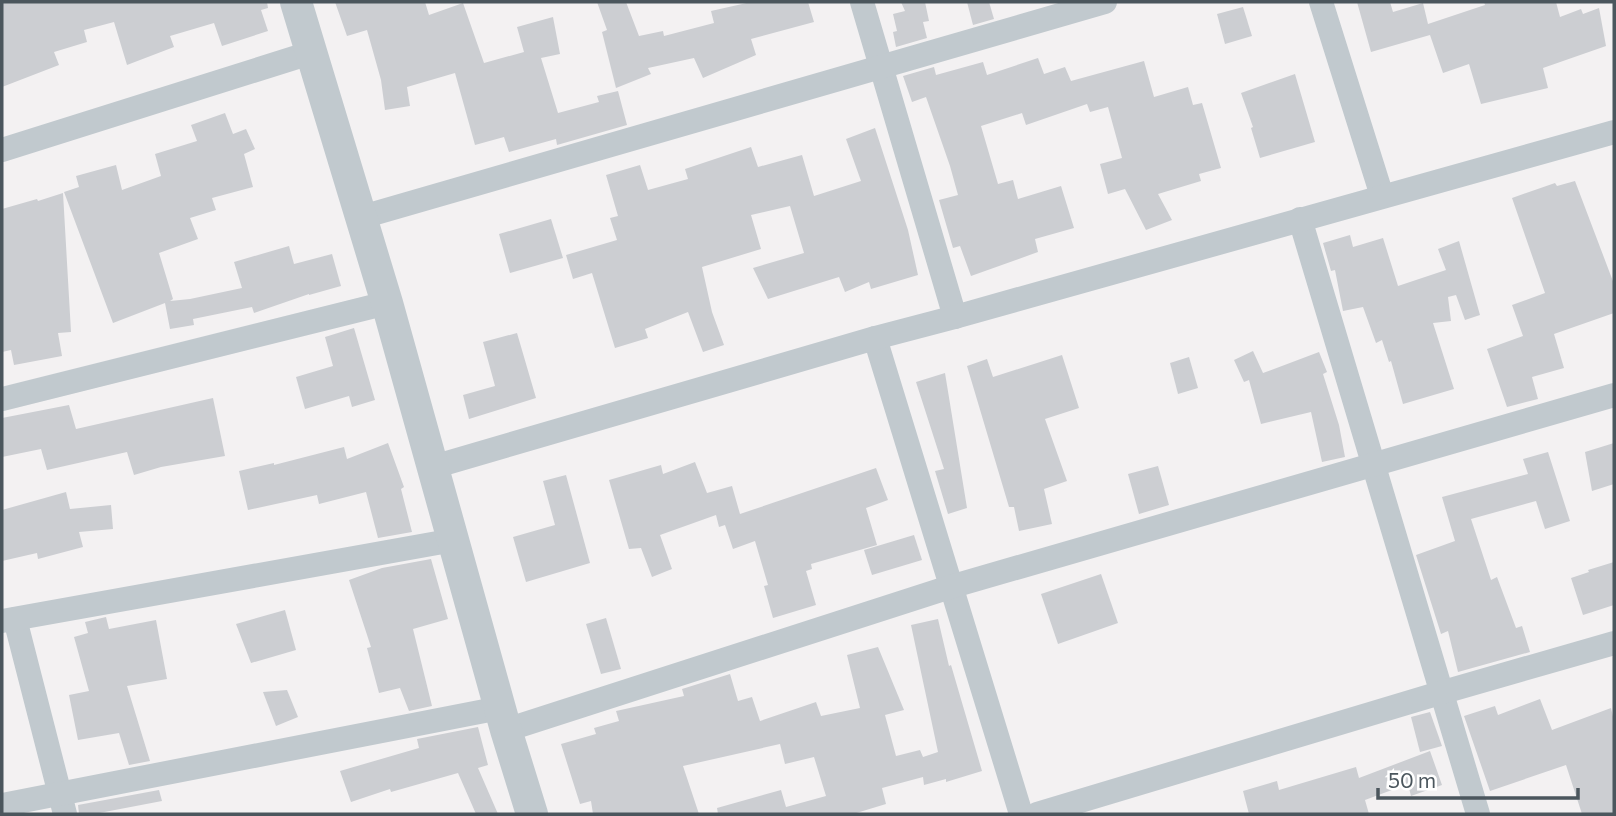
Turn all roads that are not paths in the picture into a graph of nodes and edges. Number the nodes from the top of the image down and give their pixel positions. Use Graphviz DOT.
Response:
graph roads {
  1 [pos="296,2"];
  2 [pos="862,2"];
  3 [pos="1105,2"];
  4 [pos="1321,2"];
  5 [pos="310,53"];
  6 [pos="882,66"];
  7 [pos="1614,132"];
  8 [pos="2,150"];
  9 [pos="1382,196"];
  10 [pos="362,217"];
  11 [pos="1300,219"];
  12 [pos="387,303"];
  13 [pos="955,317"];
  14 [pos="875,338"];
  15 [pos="1614,395"];
  16 [pos="2,399"];
  17 [pos="1375,464"];
  18 [pos="433,467"];
  19 [pos="454,540"];
  20 [pos="950,587"];
  21 [pos="8,620"];
  22 [pos="1614,643"];
  23 [pos="1440,693"];
  24 [pos="503,719"];
  25 [pos="62,804"];
  26 [pos="2,805"];
  27 [pos="532,814"];
  28 [pos="1021,814"];
  29 [pos="1037,814"];
  30 [pos="1478,814"];
  1 -- 5 [label="street"];
  2 -- 6 [label="street"];
  3 -- 6 [label="street"];
  4 -- 9 [label="street"];
  5 -- 8 [label="street"];
  5 -- 10 [label="street"];
  6 -- 10 [label="street"];
  6 -- 13 [label="street"];
  7 -- 9 [label="street"];
  9 -- 11 [label="street"];
  10 -- 12 [label="street"];
  11 -- 13 [label="street"];
  11 -- 17 [label="street"];
  12 -- 16 [label="street"];
  12 -- 18 [label="street"];
  13 -- 14 [label="street"];
  14 -- 18 [label="street"];
  14 -- 20 [label="street"];
  15 -- 17 [label="street"];
  17 -- 20 [label="street"];
  17 -- 23 [label="street"];
  18 -- 19 [label="street"];
  19 -- 21 [label="street"];
  19 -- 24 [label="street"];
  20 -- 24 [label="street"];
  20 -- 28 [label="street"];
  21 -- 25 [label="street"];
  22 -- 23 [label="street"];
  23 -- 29 [label="street"];
  23 -- 30 [label="street"];
  24 -- 25 [label="street"];
  24 -- 27 [label="street"];
  25 -- 26 [label="street"];
}
